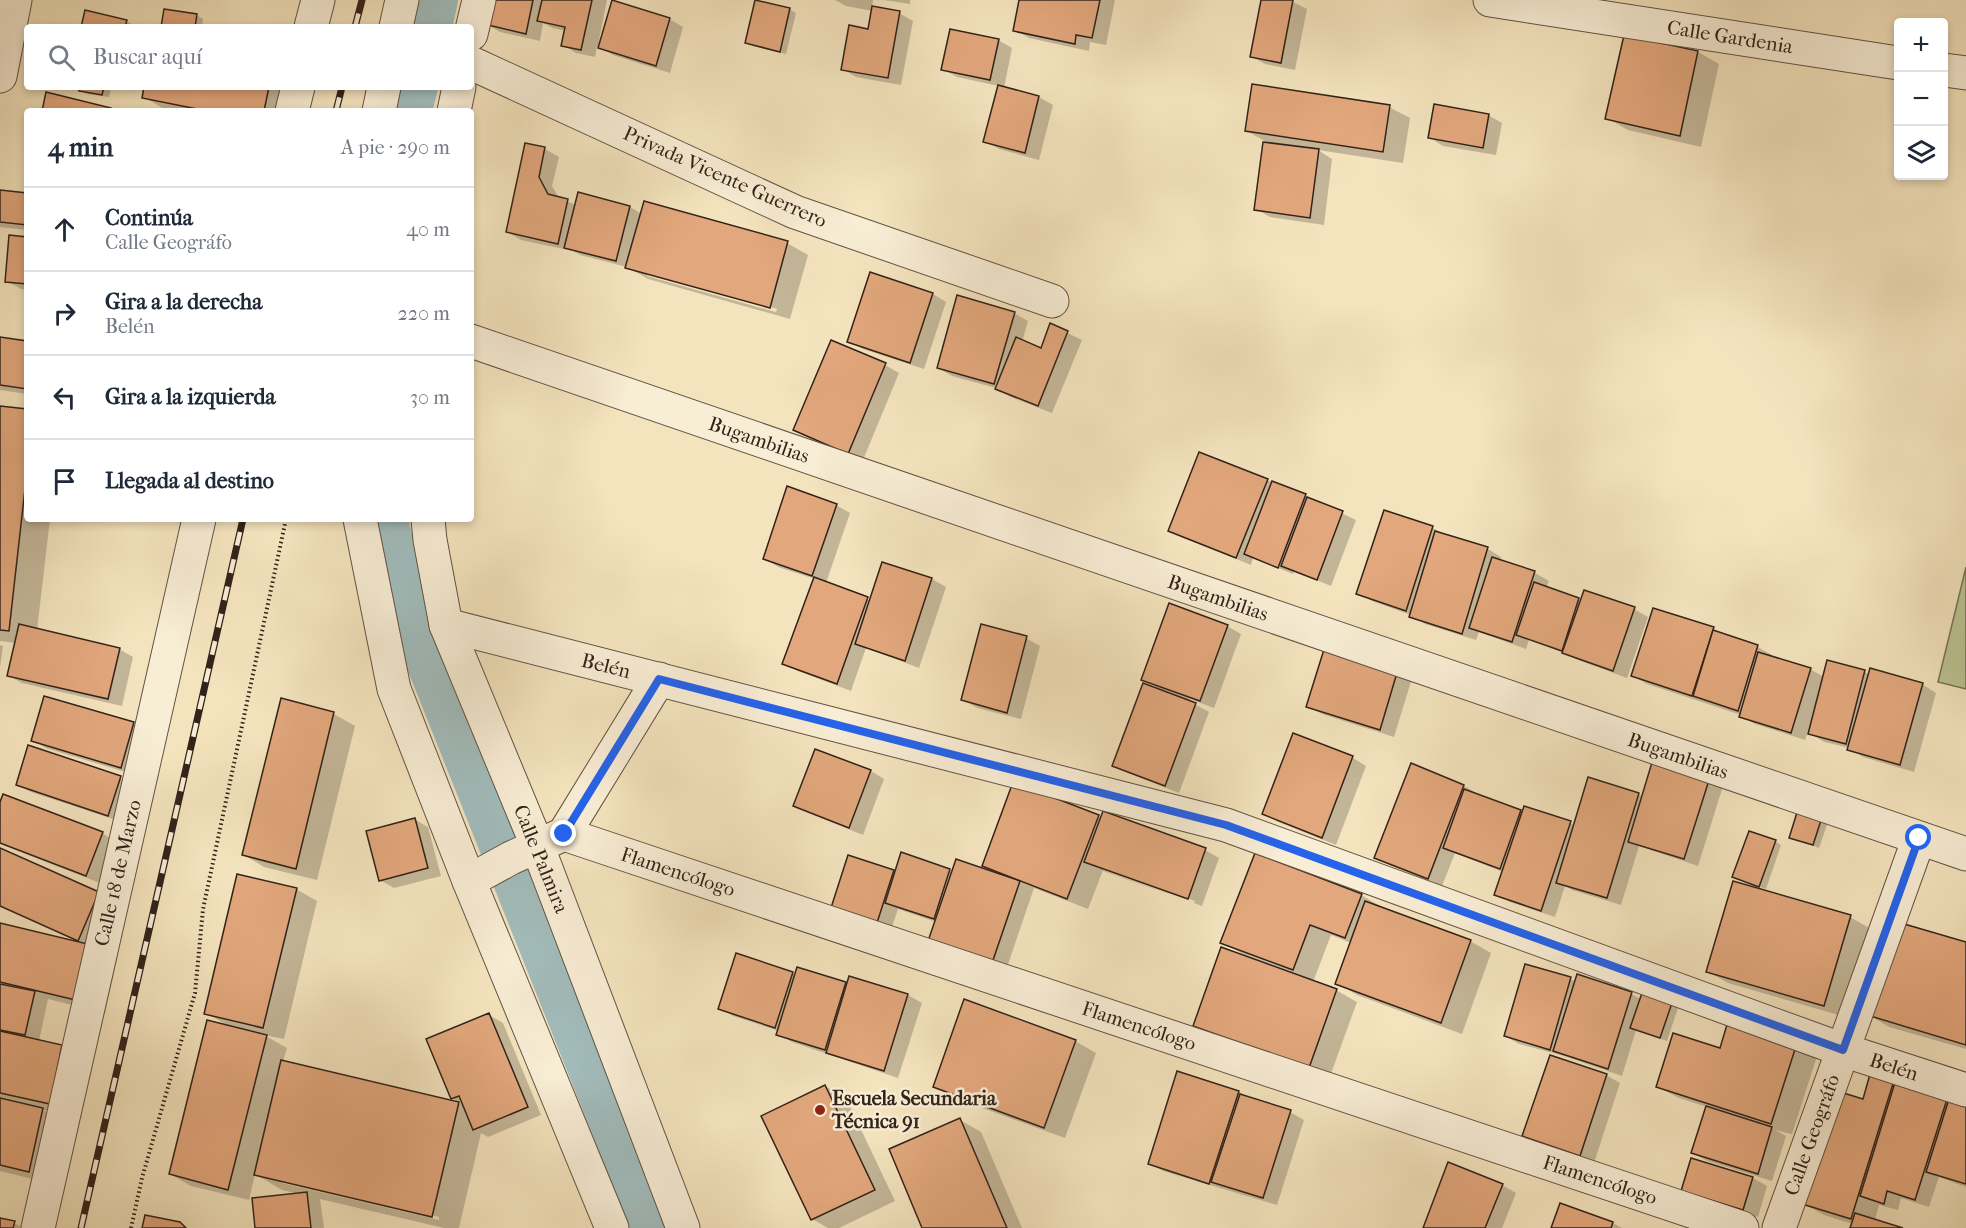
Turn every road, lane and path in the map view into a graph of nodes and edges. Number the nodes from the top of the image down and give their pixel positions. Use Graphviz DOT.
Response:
graph roads {
  1 [pos="15,0"];
  2 [pos="402,0"];
  3 [pos="479,0"];
  4 [pos="1490,0"];
  5 [pos="397,24"];
  6 [pos="473,24"];
  7 [pos="2,62"];
  8 [pos="1894,62"];
  9 [pos="474,64"];
  10 [pos="1948,71"];
  11 [pos="1966,73"];
  12 [pos="297,90"];
  13 [pos="383,90"];
  14 [pos="458,90"];
  15 [pos="293,108"];
  16 [pos="380,108"];
  17 [pos="455,108"];
  18 [pos="1052,301"];
  19 [pos="474,342"];
  20 [pos="198,522"];
  21 [pos="285,522"];
  22 [pos="361,522"];
  23 [pos="428,522"];
  24 [pos="446,625"];
  25 [pos="659,679"];
  26 [pos="1919,838"];
  27 [pos="1966,854"];
  28 [pos="513,858"];
  29 [pos="1843,1050"];
  30 [pos="1966,1090"];
  31 [pos="38,1228"];
  32 [pos="131,1228"];
  33 [pos="612,1228"];
  34 [pos="683,1228"];
  35 [pos="1742,1228"];
  36 [pos="1779,1228"];
  1 -- 7 [label="street"];
  2 -- 5 [label="street"];
  3 -- 6 [label="street"];
  4 -- 8 [label="street, Calle Gardenia"];
  9 -- 18 [label="street, Privada Vicente Guerrero"];
  10 -- 11 [label="street"];
  12 -- 15 [label="street"];
  13 -- 16 [label="street"];
  14 -- 17 [label="street"];
  19 -- 26 [label="street, Bugambilias"];
  20 -- 31 [label="street, Calle 18 de Marzo"];
  21 -- 32 [label="path"];
  22 -- 28 [label="street"];
  23 -- 24 [label="street, Calle Palmira"];
  24 -- 25 [label="street, Belén"];
  24 -- 28 [label="street, Calle Palmira"];
  25 -- 28 [label="street"];
  25 -- 29 [label="street, Belén"];
  26 -- 27 [label="street, Bugambilias"];
  26 -- 29 [label="street, Calle Geográfo"];
  28 -- 33 [label="street"];
  28 -- 34 [label="street, Calle Palmira"];
  28 -- 35 [label="street, Flamencólogo"];
  29 -- 30 [label="street, Belén"];
  29 -- 36 [label="street, Calle Geográfo"];
}
